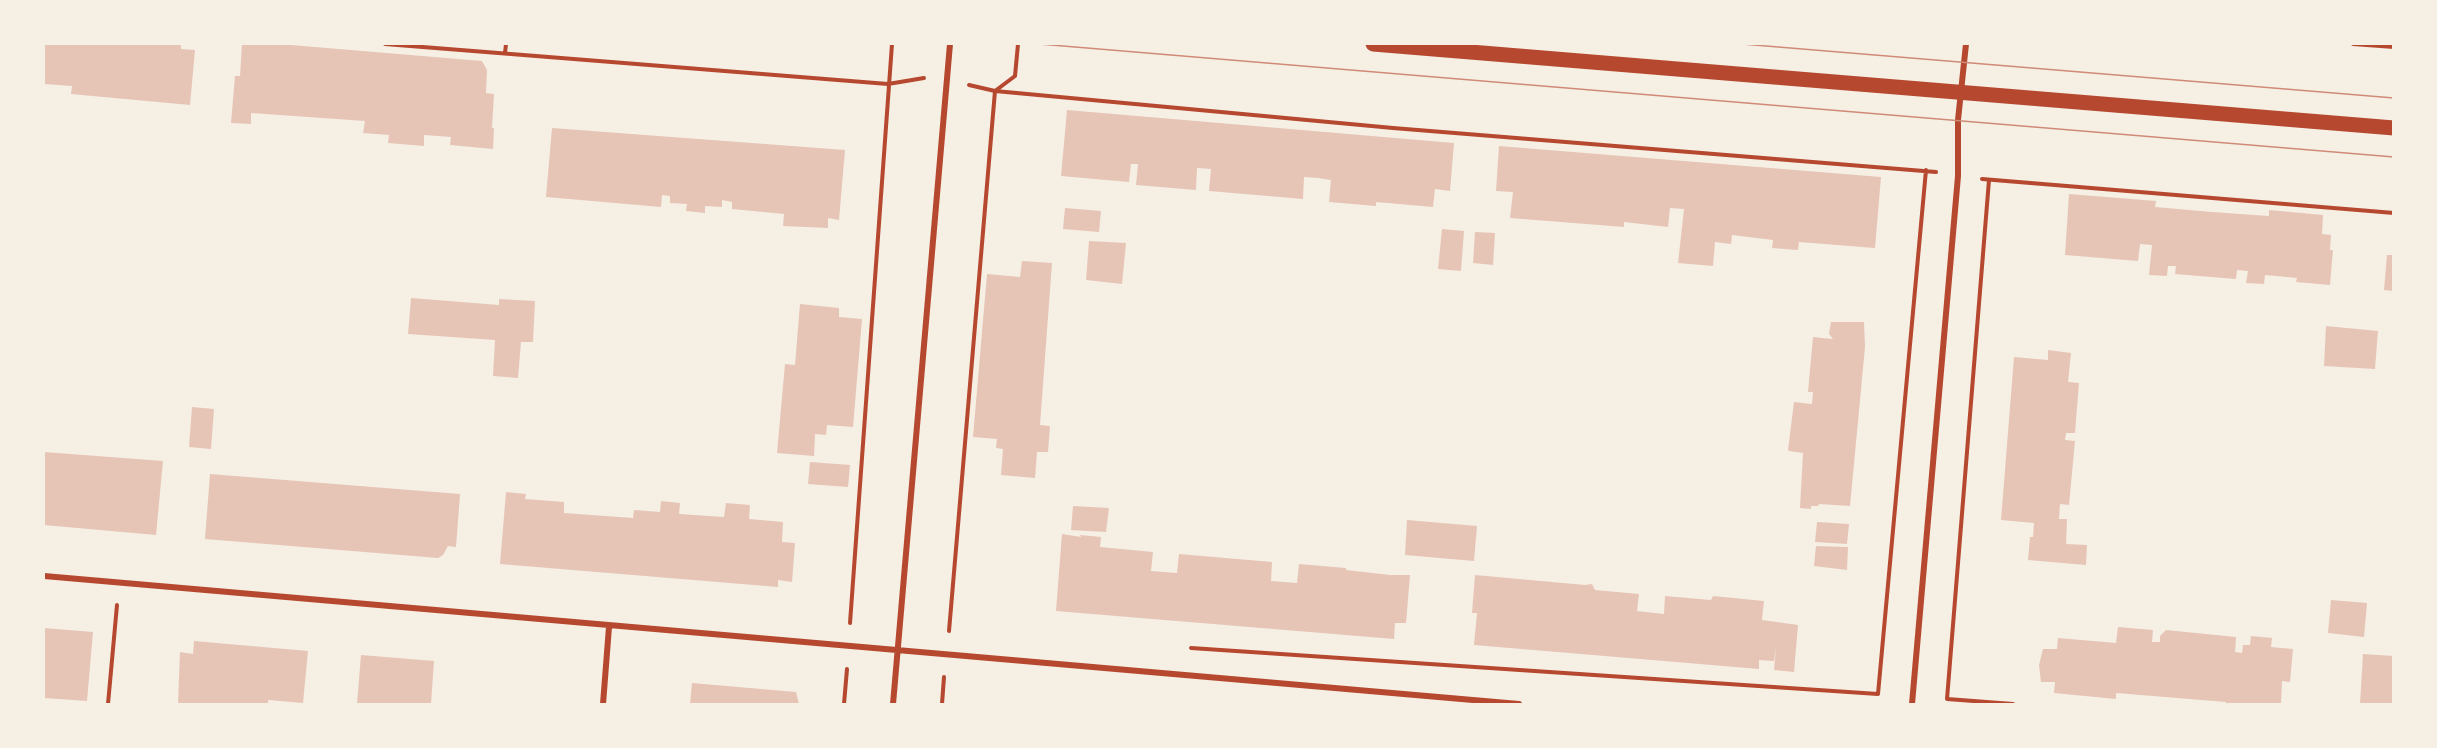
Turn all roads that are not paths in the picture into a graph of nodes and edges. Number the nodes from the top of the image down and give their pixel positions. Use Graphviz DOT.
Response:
graph roads {
  1 [pos="950,44"];
  2 [pos="1373,44"];
  3 [pos="1966,44"];
  4 [pos="1962,90"];
  5 [pos="2394,128"];
  6 [pos="44,576"];
  7 [pos="609,627"];
  8 [pos="896,650"];
  9 [pos="603,705"];
  10 [pos="892,705"];
  11 [pos="1519,705"];
  12 [pos="1912,705"];
  1 -- 8 [label="street"];
  2 -- 4 [label="main road"];
  3 -- 4 [label="street"];
  4 -- 5 [label="main road"];
  4 -- 12 [label="street"];
  6 -- 7 [label="street"];
  7 -- 8 [label="street"];
  7 -- 9 [label="street"];
  8 -- 10 [label="street"];
  8 -- 11 [label="street"];
}
